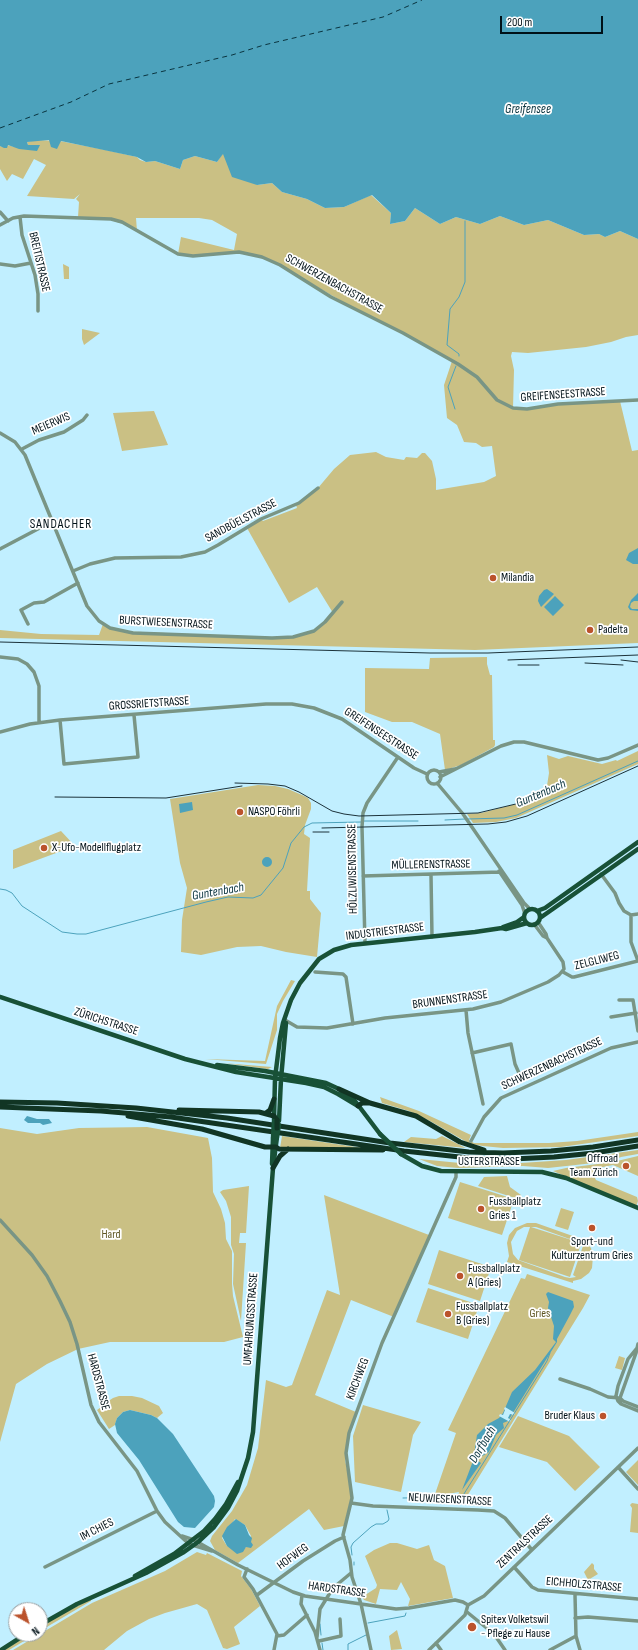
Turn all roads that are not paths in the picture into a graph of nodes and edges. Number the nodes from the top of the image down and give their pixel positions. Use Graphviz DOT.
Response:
graph roads {
  1 [pos="0,212"];
  2 [pos="20,217"];
  3 [pos="8,221"];
  4 [pos="0,225"];
  5 [pos="31,263"];
  6 [pos="0,264"];
  7 [pos="38,312"];
  8 [pos="638,400"];
  9 [pos="513,408"];
  10 [pos="87,415"];
  11 [pos="0,433"];
  12 [pos="22,449"];
  13 [pos="318,488"];
  14 [pos="53,520"];
  15 [pos="0,549"];
  16 [pos="73,571"];
  17 [pos="78,583"];
  18 [pos="342,602"];
  19 [pos="28,624"];
  20 [pos="0,657"];
  21 [pos="300,705"];
  22 [pos="134,715"];
  23 [pos="60,720"];
  24 [pos="40,722"];
  25 [pos="0,732"];
  26 [pos="638,745"];
  27 [pos="398,757"];
  28 [pos="455,769"];
  29 [pos="439,772"];
  30 [pos="427,774"];
  31 [pos="440,777"];
  32 [pos="437,783"];
  33 [pos="638,842"];
  34 [pos="638,850"];
  35 [pos="494,859"];
  36 [pos="500,872"];
  37 [pos="601,874"];
  38 [pos="431,875"];
  39 [pos="506,875"];
  40 [pos="363,876"];
  41 [pos="530,909"];
  42 [pos="537,911"];
  43 [pos="638,914"];
  44 [pos="524,915"];
  45 [pos="631,915"];
  46 [pos="537,921"];
  47 [pos="527,923"];
  48 [pos="502,928"];
  49 [pos="432,937"];
  50 [pos="365,943"];
  51 [pos="638,961"];
  52 [pos="315,972"];
  53 [pos="563,972"];
  54 [pos="0,997"];
  55 [pos="619,1000"];
  56 [pos="466,1010"];
  57 [pos="636,1013"];
  58 [pos="611,1017"];
  59 [pos="285,1020"];
  60 [pos="353,1024"];
  61 [pos="294,1026"];
  62 [pos="638,1031"];
  63 [pos="285,1032"];
  64 [pos="638,1042"];
  65 [pos="472,1053"];
  66 [pos="278,1076"];
  67 [pos="522,1080"];
  68 [pos="338,1090"];
  69 [pos="274,1099"];
  70 [pos="0,1102"];
  71 [pos="370,1103"];
  72 [pos="483,1104"];
  73 [pos="358,1106"];
  74 [pos="0,1107"];
  75 [pos="152,1110"];
  76 [pos="102,1111"];
  77 [pos="266,1113"];
  78 [pos="276,1119"];
  79 [pos="277,1128"];
  80 [pos="275,1138"];
  81 [pos="638,1140"];
  82 [pos="471,1141"];
  83 [pos="638,1146"];
  84 [pos="274,1147"];
  85 [pos="288,1150"];
  86 [pos="404,1151"];
  87 [pos="494,1153"];
  88 [pos="273,1168"];
  89 [pos="456,1172"];
  90 [pos="638,1208"];
  91 [pos="0,1220"];
  92 [pos="637,1346"];
  93 [pos="560,1379"];
  94 [pos="618,1398"];
  95 [pos="638,1407"];
  96 [pos="638,1411"];
  97 [pos="638,1448"];
  98 [pos="618,1467"];
  99 [pos="638,1489"];
  100 [pos="351,1504"];
  101 [pos="158,1511"];
  102 [pos="181,1536"];
  103 [pos="344,1537"];
  104 [pos="196,1541"];
  105 [pos="191,1545"];
  106 [pos="532,1550"];
  107 [pos="212,1551"];
  108 [pos="45,1567"];
  109 [pos="514,1567"];
  110 [pos="247,1569"];
  111 [pos="351,1573"];
  112 [pos="275,1583"];
  113 [pos="256,1595"];
  114 [pos="302,1595"];
  115 [pos="575,1595"];
  116 [pos="325,1599"];
  117 [pos="638,1599"];
  118 [pos="361,1604"];
  119 [pos="468,1605"];
  120 [pos="467,1612"];
  121 [pos="307,1615"];
  122 [pos="575,1618"];
  123 [pos="340,1619"];
  124 [pos="48,1620"];
  125 [pos="638,1621"];
  126 [pos="277,1636"];
  127 [pos="576,1636"];
  128 [pos="317,1637"];
  129 [pos="14,1642"];
  130 [pos="319,1642"];
  131 [pos="436,1643"];
  132 [pos="1,1650"];
  133 [pos="274,1650"];
  134 [pos="320,1650"];
  135 [pos="370,1650"];
  136 [pos="428,1650"];
  137 [pos="441,1650"];
  138 [pos="505,1650"];
  139 [pos="550,1650"];
  140 [pos="580,1650"];
  1 -- 3 [label="street"];
  2 -- 3 [label="street, SCHWERZENBACHSTRASSE"];
  2 -- 5 [label="street, BREITISTRASSE"];
  2 -- 9 [label="street, SCHWERZENBACHSTRASSE"];
  3 -- 4 [label="street, SCHWERZENBACHSTRASSE"];
  5 -- 6 [label="street"];
  5 -- 7 [label="street, BREITISTRASSE"];
  8 -- 9 [label="street, GREIFENSEESTRASSE"];
  10 -- 12 [label="street, MEIERWIS"];
  11 -- 12 [label="street, BURSTWIESENSTRASSE"];
  12 -- 14 [label="street, BURSTWIESENSTRASSE"];
  13 -- 16 [label="street, SANDBÜELSTRASSE"];
  14 -- 15 [label="street"];
  14 -- 16 [label="street, BURSTWIESENSTRASSE"];
  16 -- 17 [label="street, BURSTWIESENSTRASSE"];
  17 -- 18 [label="street, BURSTWIESENSTRASSE"];
  17 -- 19 [label="street"];
  20 -- 24 [label="street"];
  21 -- 22 [label="street, GROSSRIETSTRASSE"];
  21 -- 27 [label="street, GREIFENSEESTRASSE"];
  22 -- 23 [label="street, GROSSRIETSTRASSE"];
  22 -- 23 [label="street"];
  23 -- 24 [label="street, GROSSRIETSTRASSE"];
  24 -- 25 [label="street, GROSSRIETSTRASSE"];
  26 -- 28 [label="street"];
  27 -- 30 [label="street, GREIFENSEESTRASSE"];
  27 -- 40 [label="street, HÖLZLIWISENSTRASSE"];
  28 -- 29 [label="street"];
  28 -- 31 [label="street"];
  29 -- 30 [label="street"];
  29 -- 31 [label="street"];
  30 -- 32 [label="street"];
  31 -- 32 [label="street"];
  32 -- 35 [label="street"];
  33 -- 42 [label="main road"];
  34 -- 37 [label="main road"];
  35 -- 36 [label="street"];
  35 -- 39 [label="street"];
  36 -- 38 [label="street, MÜLLERENSTRASSE"];
  36 -- 39 [label="street"];
  36 -- 44 [label="street"];
  37 -- 45 [label="street"];
  37 -- 46 [label="main road"];
  38 -- 40 [label="street, MÜLLERENSTRASSE"];
  38 -- 49 [label="street, INDUSTRIESTRASSE"];
  39 -- 41 [label="street"];
  40 -- 50 [label="street, HÖLZLIWISENSTRASSE"];
  41 -- 42 [label="main road"];
  41 -- 44 [label="main road, INDUSTRIESTRASSE"];
  42 -- 46 [label="main road"];
  43 -- 45 [label="street"];
  44 -- 47 [label="main road"];
  44 -- 48 [label="main road, INDUSTRIESTRASSE"];
  45 -- 51 [label="street"];
  46 -- 47 [label="main road, INDUSTRIESTRASSE"];
  46 -- 53 [label="street"];
  47 -- 48 [label="main road, INDUSTRIESTRASSE"];
  48 -- 49 [label="main road, INDUSTRIESTRASSE"];
  49 -- 50 [label="main road, INDUSTRIESTRASSE"];
  50 -- 59 [label="main road, INDUSTRIESTRASSE"];
  51 -- 53 [label="street, ZELGLIWEG"];
  52 -- 60 [label="street"];
  53 -- 56 [label="street, BRUNNENSTRASSE"];
  54 -- 66 [label="main road, ZÜRICHSTRASSE"];
  55 -- 57 [label="street"];
  56 -- 60 [label="street, BRUNNENSTRASSE"];
  56 -- 65 [label="street"];
  57 -- 58 [label="street"];
  57 -- 62 [label="street"];
  59 -- 61 [label="street"];
  59 -- 63 [label="main road, INDUSTRIESTRASSE"];
  59 -- 66 [label="main road, INDUSTRIESTRASSE"];
  60 -- 61 [label="street, BRUNNENSTRASSE"];
  61 -- 63 [label="street"];
  63 -- 66 [label="main road, INDUSTRIESTRASSE"];
  64 -- 82 [label="street, SCHWERZENBACHSTRASSE"];
  65 -- 67 [label="street"];
  65 -- 72 [label="street"];
  66 -- 68 [label="main road, USTERSTRASSE"];
  66 -- 69 [label="main road, UMFAHRUNGSSTRASSE"];
  66 -- 73 [label="main road, USTERSTRASSE"];
  66 -- 78 [label="main road, UMFAHRUNGSSTRASSE"];
  68 -- 71 [label="highway"];
  68 -- 73 [label="main road, USTERSTRASSE"];
  69 -- 77 [label="highway"];
  69 -- 78 [label="main road, UMFAHRUNGSSTRASSE"];
  70 -- 75 [label="highway"];
  71 -- 73 [label="highway"];
  71 -- 87 [label="highway"];
  73 -- 89 [label="main road, USTERSTRASSE, bridge"];
  74 -- 76 [label="highway"];
  75 -- 77 [label="highway"];
  75 -- 87 [label="highway"];
  76 -- 84 [label="highway"];
  76 -- 86 [label="highway"];
  77 -- 78 [label="highway"];
  78 -- 79 [label="highway, bridge"];
  78 -- 80 [label="main road, UMFAHRUNGSSTRASSE, bridge"];
  79 -- 80 [label="main road, UMFAHRUNGSSTRASSE, bridge"];
  80 -- 84 [label="main road, UMFAHRUNGSSTRASSE"];
  81 -- 87 [label="highway"];
  83 -- 86 [label="highway"];
  84 -- 85 [label="highway"];
  84 -- 88 [label="main road, UMFAHRUNGSSTRASSE"];
  85 -- 86 [label="highway"];
  85 -- 88 [label="highway"];
  88 -- 104 [label="main road, UMFAHRUNGSSTRASSE"];
  89 -- 90 [label="main road, USTERSTRASSE"];
  89 -- 100 [label="street, KIRCHWEG"];
  91 -- 101 [label="street, HARDSTRASSE"];
  92 -- 94 [label="street"];
  93 -- 94 [label="street"];
  94 -- 95 [label="street"];
  94 -- 96 [label="street"];
  97 -- 98 [label="street, ZENTRALSTRASSE"];
  98 -- 99 [label="street"];
  98 -- 106 [label="street, ZENTRALSTRASSE"];
  100 -- 103 [label="street, KIRCHWEG"];
  100 -- 106 [label="street, NEUWIESENSTRASSE"];
  101 -- 102 [label="street, HARDSTRASSE"];
  101 -- 108 [label="street, IM CHIES"];
  102 -- 104 [label="street, HARDSTRASSE"];
  102 -- 105 [label="street, HARDSTRASSE"];
  103 -- 111 [label="street, KIRCHWEG"];
  103 -- 112 [label="street, HOFWEG"];
  104 -- 105 [label="main road, UMFAHRUNGSSTRASSE"];
  104 -- 107 [label="street, HARDSTRASSE"];
  105 -- 107 [label="street, HARDSTRASSE"];
  105 -- 124 [label="main road, UMFAHRUNGSSTRASSE"];
  106 -- 109 [label="street, ZENTRALSTRASSE"];
  107 -- 110 [label="street, HARDSTRASSE"];
  109 -- 115 [label="street, EICHHOLZSTRASSE"];
  109 -- 119 [label="street, ZENTRALSTRASSE"];
  110 -- 112 [label="street, HARDSTRASSE"];
  110 -- 113 [label="street"];
  111 -- 116 [label="street"];
  111 -- 118 [label="street, KIRCHWEG"];
  112 -- 113 [label="street, HOFWEG"];
  112 -- 114 [label="street, HARDSTRASSE"];
  113 -- 126 [label="street"];
  114 -- 116 [label="street, HARDSTRASSE"];
  114 -- 121 [label="street"];
  115 -- 117 [label="street, EICHHOLZSTRASSE"];
  115 -- 122 [label="street"];
  116 -- 118 [label="street, HARDSTRASSE"];
  116 -- 128 [label="street"];
  118 -- 119 [label="street, HARDSTRASSE"];
  118 -- 135 [label="street, KIRCHWEG"];
  119 -- 120 [label="street"];
  120 -- 131 [label="street"];
  120 -- 138 [label="street"];
  121 -- 126 [label="street"];
  121 -- 128 [label="street"];
  122 -- 125 [label="street"];
  122 -- 127 [label="street"];
  123 -- 130 [label="street"];
  126 -- 133 [label="street"];
  127 -- 139 [label="street"];
  127 -- 140 [label="street"];
  128 -- 130 [label="street"];
  129 -- 132 [label="main road"];
  130 -- 134 [label="street"];
  131 -- 136 [label="street"];
  131 -- 137 [label="street"];
}
